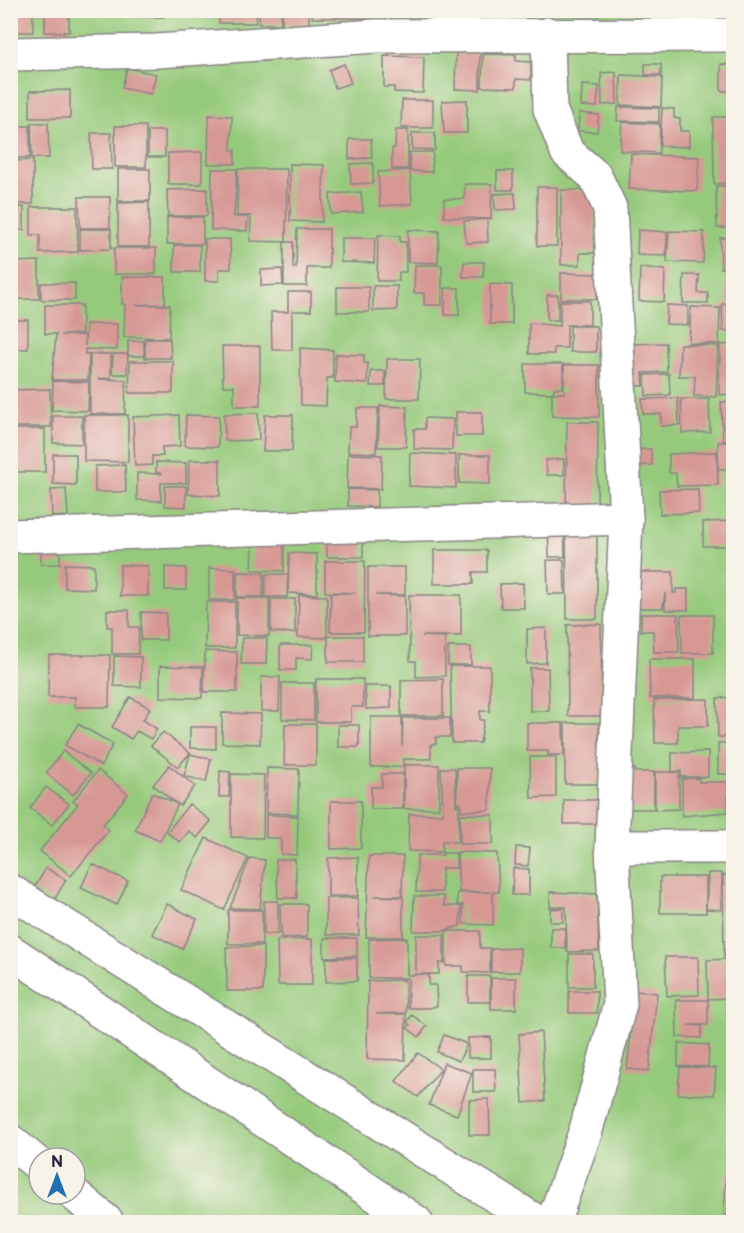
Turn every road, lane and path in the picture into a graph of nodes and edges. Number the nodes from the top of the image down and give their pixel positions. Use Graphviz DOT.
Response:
graph roads {
  1 [pos="564,26"];
  2 [pos="734,35"];
  3 [pos="10,54"];
  4 [pos="626,518"];
  5 [pos="10,536"];
  6 [pos="612,847"];
  7 [pos="734,847"];
  8 [pos="10,891"];
  9 [pos="10,951"];
  10 [pos="10,1141"];
  11 [pos="27,1155"];
  12 [pos="87,1205"];
  13 [pos="107,1222"];
  14 [pos="416,1222"];
  15 [pos="537,1222"];
  16 [pos="553,1222"];
  1 -- 2 [label="street"];
  1 -- 3 [label="street"];
  1 -- 4 [label="street"];
  4 -- 5 [label="street"];
  4 -- 6 [label="street"];
  6 -- 7 [label="street"];
  6 -- 16 [label="street"];
  8 -- 15 [label="street"];
  9 -- 14 [label="street"];
  10 -- 11 [label="street"];
  12 -- 13 [label="street"];
}
